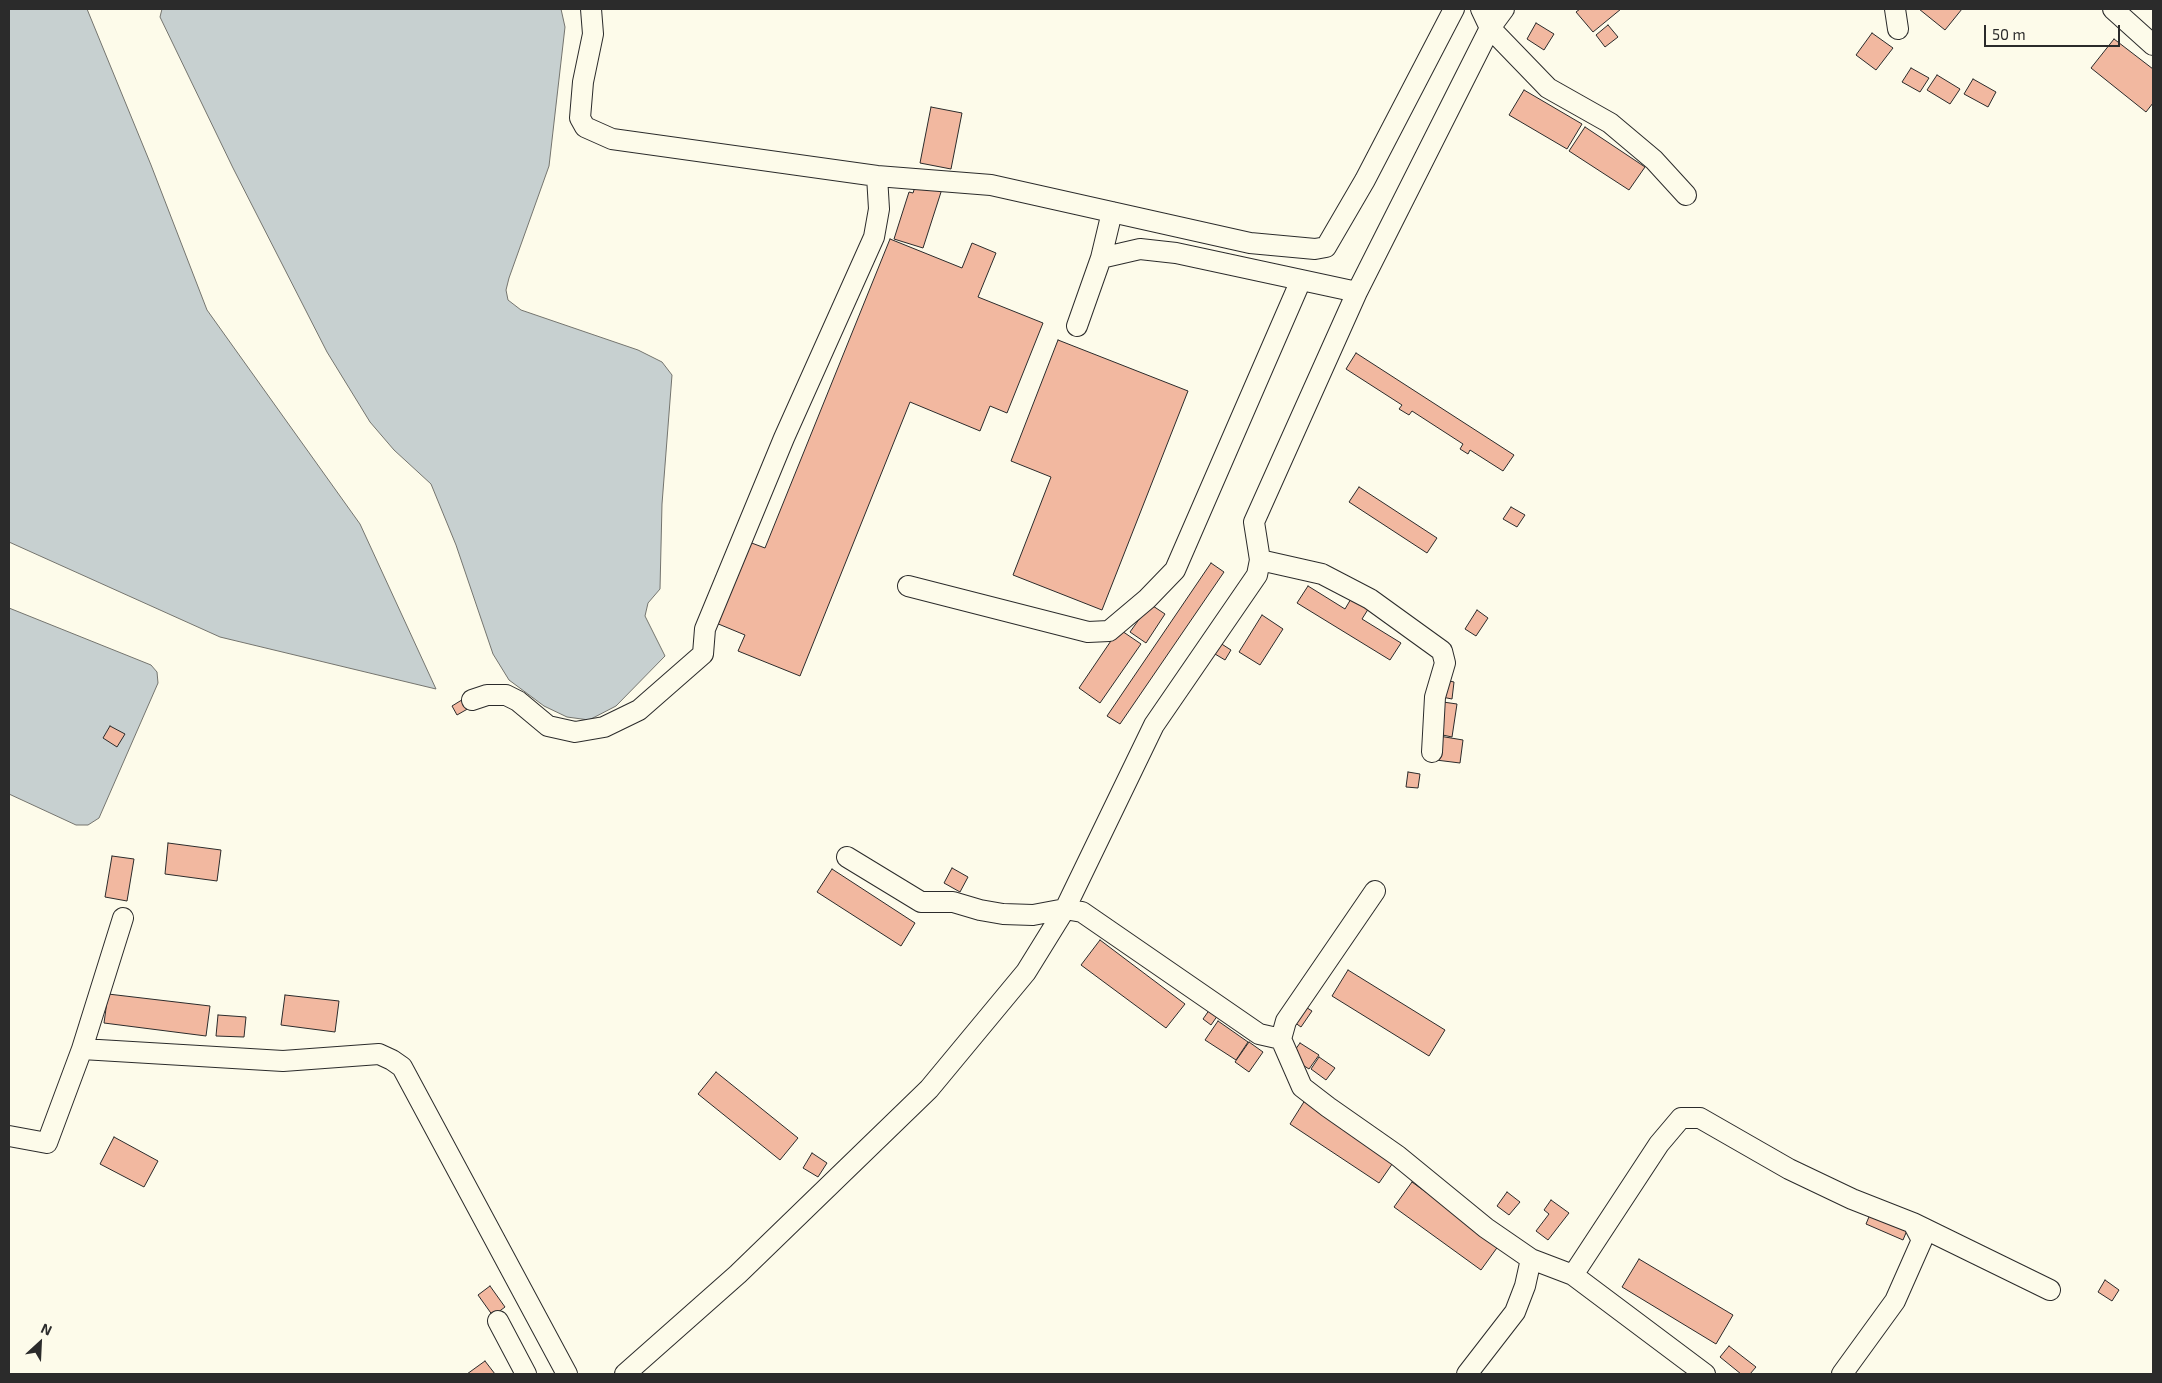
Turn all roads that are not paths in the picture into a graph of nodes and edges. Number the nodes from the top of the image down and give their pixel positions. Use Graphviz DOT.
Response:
graph roads {
  1 [pos="592,9"];
  2 [pos="1454,9"];
  3 [pos="1481,9"];
  4 [pos="1504,9"];
  5 [pos="1895,9"];
  6 [pos="2113,9"];
  7 [pos="1490,28"];
  8 [pos="1898,29"];
  9 [pos="2153,45"];
  10 [pos="877,176"];
  11 [pos="1686,195"];
  12 [pos="1112,212"];
  13 [pos="1101,258"];
  14 [pos="1301,280"];
  15 [pos="1357,292"];
  16 [pos="1077,326"];
  17 [pos="1260,560"];
  18 [pos="908,586"];
  19 [pos="472,700"];
  20 [pos="1432,752"];
  21 [pos="847,858"];
  22 [pos="1375,891"];
  23 [pos="1065,909"];
  24 [pos="123,918"];
  25 [pos="1281,1039"];
  26 [pos="82,1049"];
  27 [pos="9,1136"];
  28 [pos="1913,1223"];
  29 [pos="1531,1259"];
  30 [pos="1572,1275"];
  31 [pos="2050,1290"];
  32 [pos="498,1321"];
  33 [pos="526,1374"];
  34 [pos="567,1374"];
  35 [pos="625,1374"];
  36 [pos="1467,1374"];
  37 [pos="1705,1374"];
  38 [pos="1842,1374"];
  1 -- 10 [label="lane"];
  2 -- 12 [label="lane"];
  3 -- 7 [label="lane"];
  4 -- 7 [label="lane"];
  5 -- 8 [label="lane"];
  6 -- 9 [label="lane"];
  7 -- 11 [label="lane"];
  7 -- 15 [label="lane"];
  10 -- 12 [label="lane"];
  10 -- 19 [label="lane"];
  12 -- 13 [label="lane"];
  13 -- 14 [label="lane"];
  13 -- 16 [label="lane"];
  14 -- 15 [label="lane"];
  14 -- 18 [label="lane"];
  15 -- 17 [label="lane"];
  17 -- 20 [label="lane"];
  17 -- 23 [label="lane"];
  21 -- 23 [label="lane"];
  22 -- 25 [label="lane"];
  23 -- 25 [label="lane"];
  23 -- 35 [label="lane"];
  24 -- 26 [label="lane"];
  25 -- 29 [label="lane"];
  26 -- 27 [label="lane"];
  26 -- 34 [label="lane"];
  28 -- 30 [label="lane"];
  28 -- 31 [label="lane"];
  28 -- 38 [label="lane"];
  29 -- 30 [label="lane"];
  29 -- 36 [label="lane"];
  30 -- 37 [label="lane"];
  32 -- 33 [label="lane"];
}
